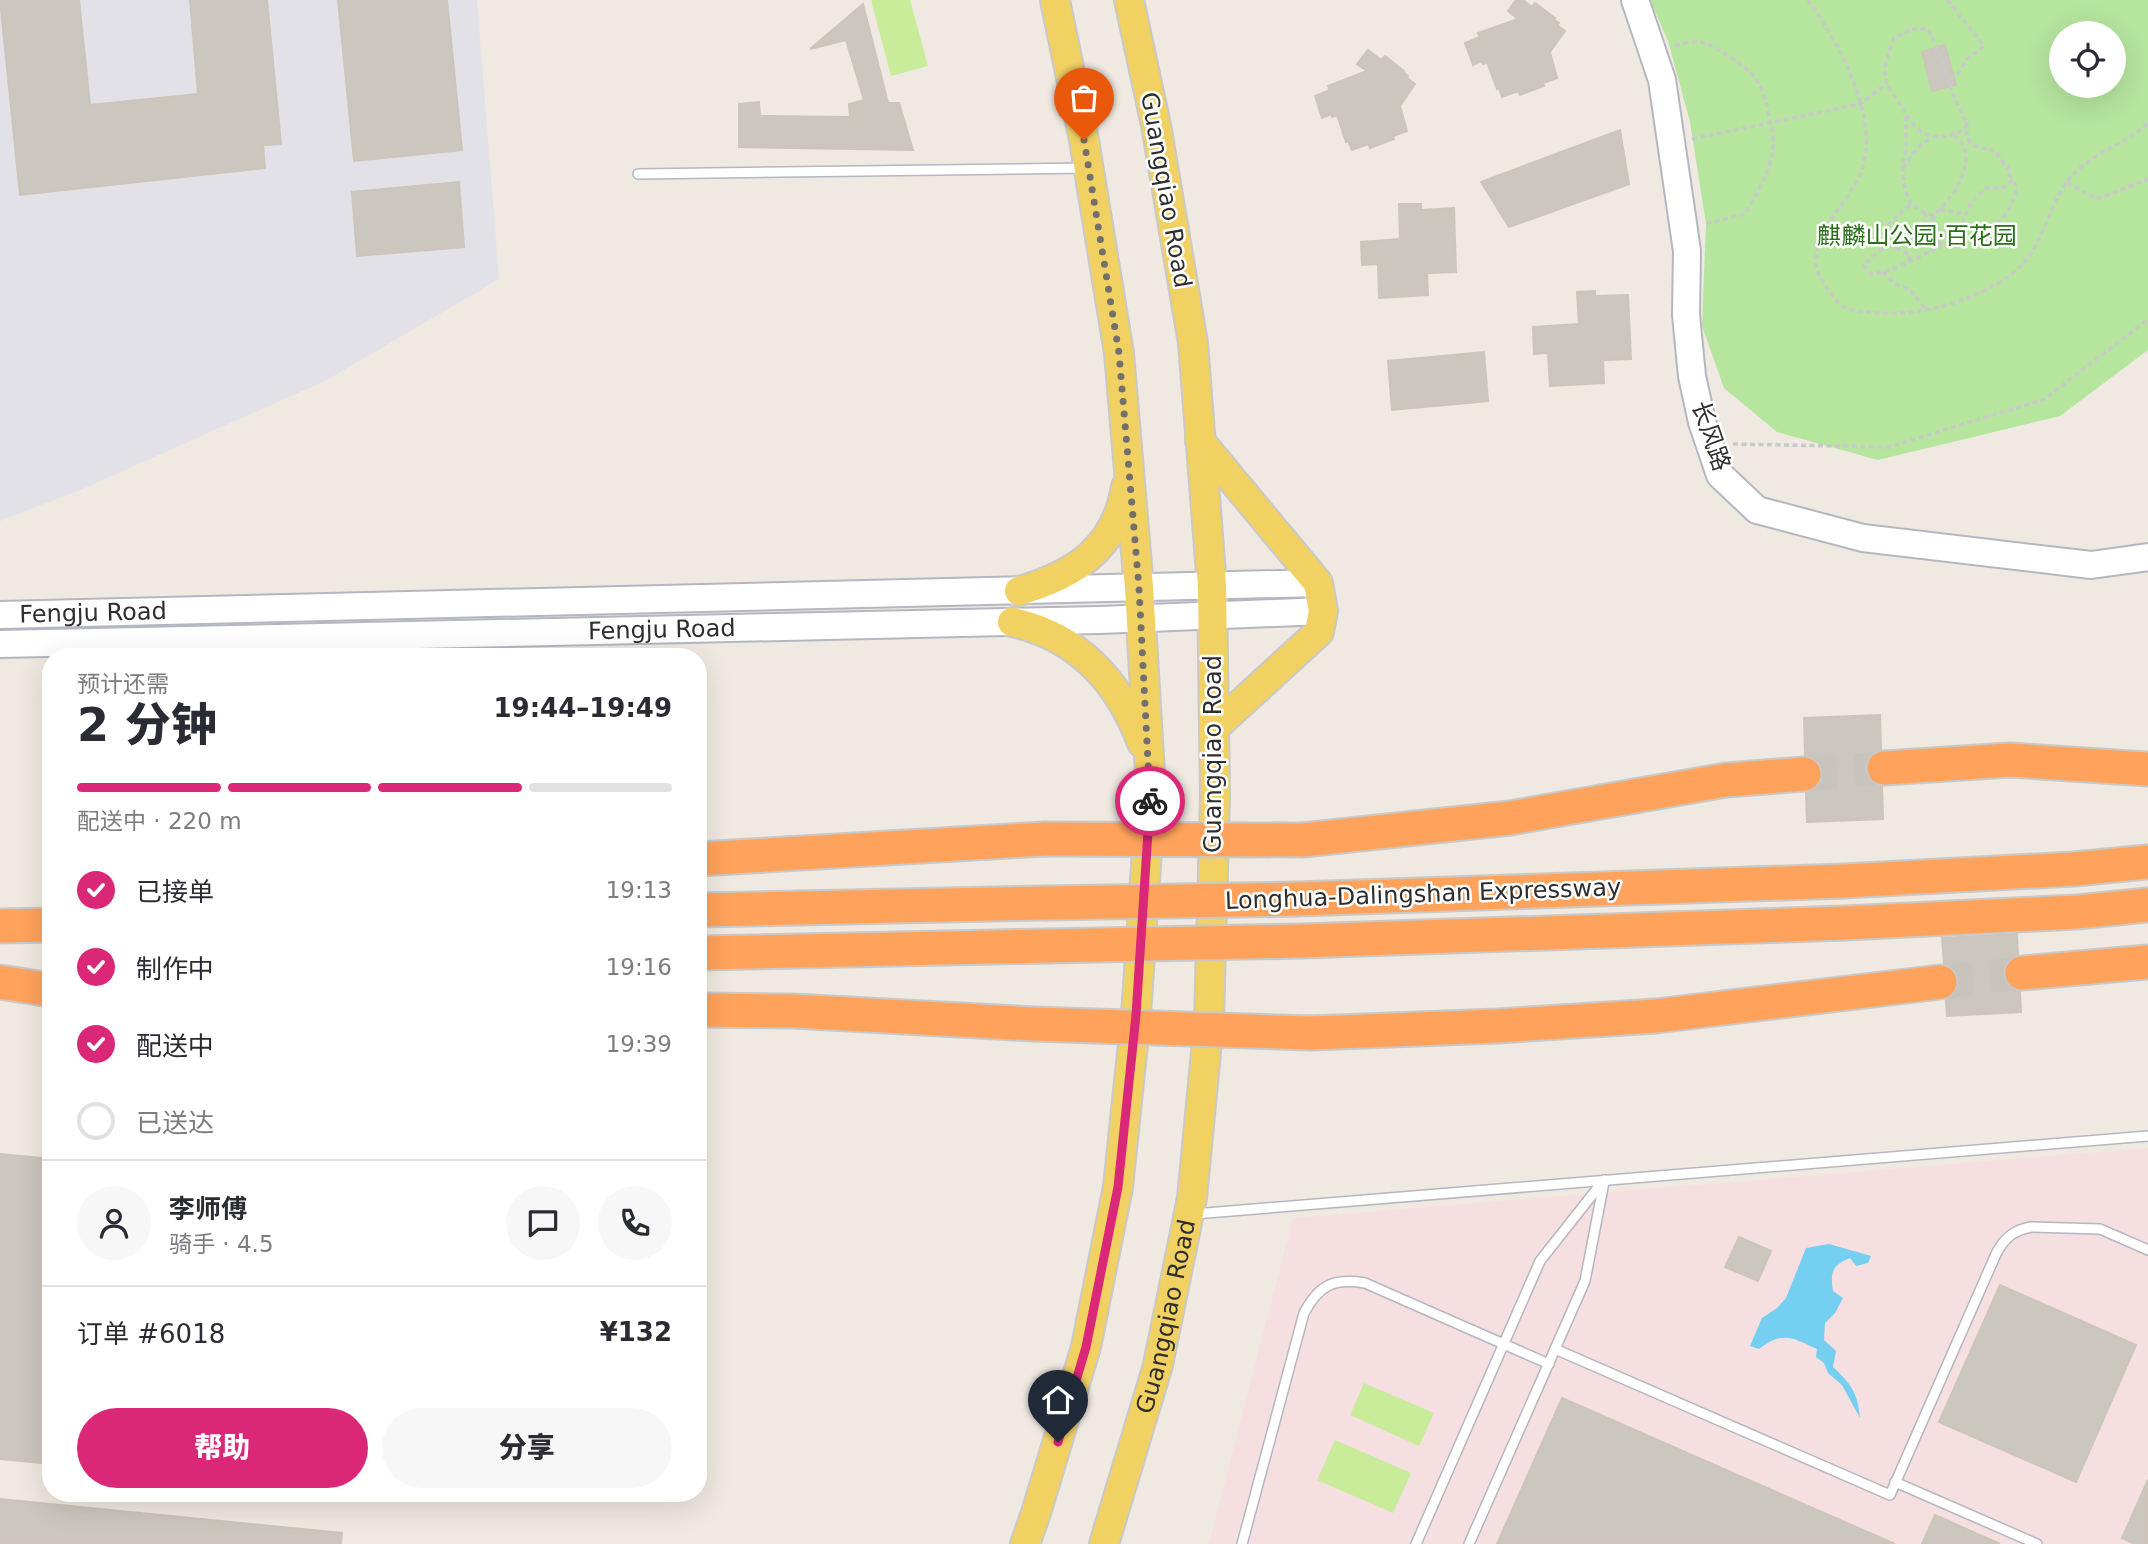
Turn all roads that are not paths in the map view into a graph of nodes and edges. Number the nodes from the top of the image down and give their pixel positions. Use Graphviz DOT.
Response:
graph roads {
  1 [pos="1055,0"];
  2 [pos="1129,0"];
  3 [pos="1635,0"];
  4 [pos="1088,168"];
  5 [pos="638,174"];
  6 [pos="1200,440"];
  7 [pos="1129,470"];
  8 [pos="2148,557"];
  9 [pos="1318,583"];
  10 [pos="1212,586"];
  11 [pos="1139,588"];
  12 [pos="1020,591"];
  13 [pos="1323,611"];
  14 [pos="0,615"];
  15 [pos="1212,616"];
  16 [pos="1140,618"];
  17 [pos="1012,622"];
  18 [pos="0,644"];
  19 [pos="1214,728"];
  20 [pos="1884,768"];
  21 [pos="2148,769"];
  22 [pos="1150,772"];
  23 [pos="1804,774"];
  24 [pos="707,858"];
  25 [pos="2148,862"];
  26 [pos="2148,905"];
  27 [pos="707,910"];
  28 [pos="42,924"];
  29 [pos="0,926"];
  30 [pos="707,953"];
  31 [pos="2148,962"];
  32 [pos="42,967"];
  33 [pos="0,968"];
  34 [pos="2022,973"];
  35 [pos="0,982"];
  36 [pos="1940,982"];
  37 [pos="42,989"];
  38 [pos="707,1010"];
  39 [pos="2148,1136"];
  40 [pos="1604,1180"];
  41 [pos="1188,1214"];
  42 [pos="2148,1250"];
  43 [pos="1504,1344"];
  44 [pos="1555,1349"];
  45 [pos="1549,1364"];
  46 [pos="1895,1482"];
  47 [pos="1025,1544"];
  48 [pos="1104,1544"];
  49 [pos="1242,1544"];
  50 [pos="1416,1544"];
  51 [pos="1469,1544"];
  52 [pos="2036,1544"];
  1 -- 4 [label="main road"];
  2 -- 6 [label="main road, Guangqiao Road"];
  3 -- 8 [label="street, 长风路"];
  4 -- 5 [label="lane"];
  4 -- 7 [label="main road"];
  6 -- 9 [label="main road"];
  6 -- 10 [label="main road, Guangqiao Road"];
  7 -- 11 [label="main road"];
  7 -- 12 [label="main road"];
  9 -- 10 [label="street, Fengju Road"];
  9 -- 13 [label="main road"];
  10 -- 11 [label="street, Fengju Road"];
  10 -- 15 [label="main road, Guangqiao Road"];
  11 -- 12 [label="street, Fengju Road"];
  11 -- 16 [label="main road"];
  12 -- 14 [label="street, Fengju Road"];
  13 -- 15 [label="street, Fengju Road"];
  13 -- 19 [label="main road"];
  15 -- 16 [label="street, Fengju Road"];
  15 -- 19 [label="main road, Guangqiao Road"];
  16 -- 17 [label="street, Fengju Road"];
  16 -- 22 [label="main road"];
  17 -- 18 [label="street, Fengju Road"];
  17 -- 22 [label="main road"];
  19 -- 41 [label="main road, Guangqiao Road"];
  20 -- 21 [label="highway"];
  22 -- 47 [label="main road"];
  23 -- 24 [label="highway, bridge"];
  25 -- 27 [label="highway, Longhua-Dalingshan Expressway, bridge"];
  26 -- 30 [label="highway, Longhua-Dalingshan Expressway, bridge"];
  28 -- 29 [label="highway"];
  31 -- 34 [label="highway"];
  32 -- 33 [label="highway"];
  35 -- 37 [label="highway"];
  36 -- 38 [label="highway, bridge"];
  39 -- 40 [label="lane"];
  40 -- 41 [label="lane"];
  40 -- 43 [label="lane"];
  40 -- 44 [label="lane"];
  41 -- 48 [label="main road, Guangqiao Road"];
  42 -- 46 [label="lane"];
  43 -- 45 [label="lane"];
  43 -- 49 [label="lane"];
  43 -- 50 [label="lane"];
  44 -- 45 [label="lane"];
  44 -- 46 [label="lane"];
  45 -- 51 [label="lane"];
  46 -- 52 [label="lane"];
}
